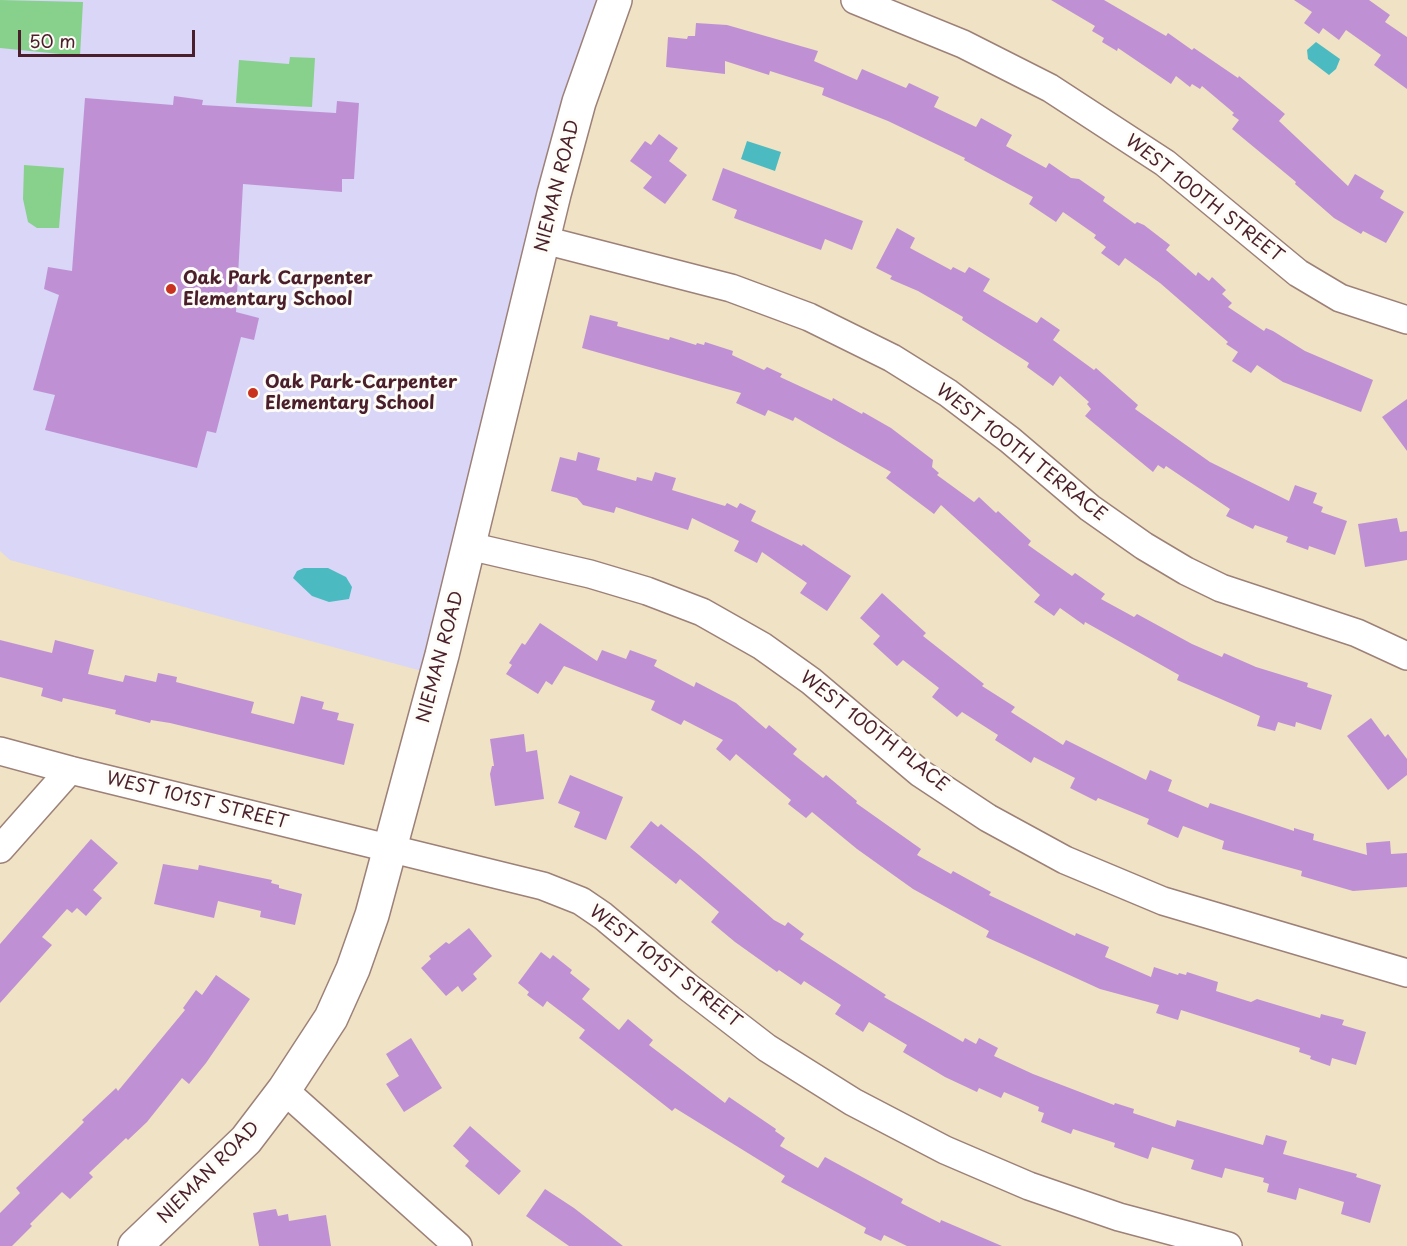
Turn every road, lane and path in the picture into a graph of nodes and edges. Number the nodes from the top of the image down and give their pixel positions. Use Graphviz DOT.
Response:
graph roads {
  1 [pos="615,0"];
  2 [pos="855,0"];
  3 [pos="544,240"];
  4 [pos="1402,317"];
  5 [pos="469,546"];
  6 [pos="1357,633"];
  7 [pos="1407,635"];
  8 [pos="1407,656"];
  9 [pos="0,751"];
  10 [pos="70,770"];
  11 [pos="390,848"];
  12 [pos="0,849"];
  13 [pos="1407,957"];
  14 [pos="1378,963"];
  15 [pos="1407,974"];
  16 [pos="284,1090"];
  17 [pos="135,1246"];
  18 [pos="458,1246"];
  19 [pos="1228,1246"];
  1 -- 3 [label="street, NIEMAN ROAD"];
  2 -- 4 [label="street, WEST 100TH STREET"];
  3 -- 5 [label="street, NIEMAN ROAD"];
  3 -- 6 [label="street, WEST 100TH TERRACE"];
  5 -- 11 [label="street, NIEMAN ROAD"];
  5 -- 14 [label="street, WEST 100TH PLACE"];
  6 -- 7 [label="street, WEST 100TH TERRACE"];
  6 -- 8 [label="street, WEST 100TH TERRACE"];
  9 -- 10 [label="street, WEST 101ST STREET"];
  10 -- 11 [label="street, WEST 101ST STREET"];
  10 -- 12 [label="street"];
  11 -- 16 [label="street, NIEMAN ROAD"];
  11 -- 19 [label="street, WEST 101ST STREET"];
  13 -- 14 [label="street, WEST 100TH PLACE"];
  14 -- 15 [label="street, WEST 100TH PLACE"];
  16 -- 17 [label="street, NIEMAN ROAD"];
  16 -- 18 [label="street"];
}
